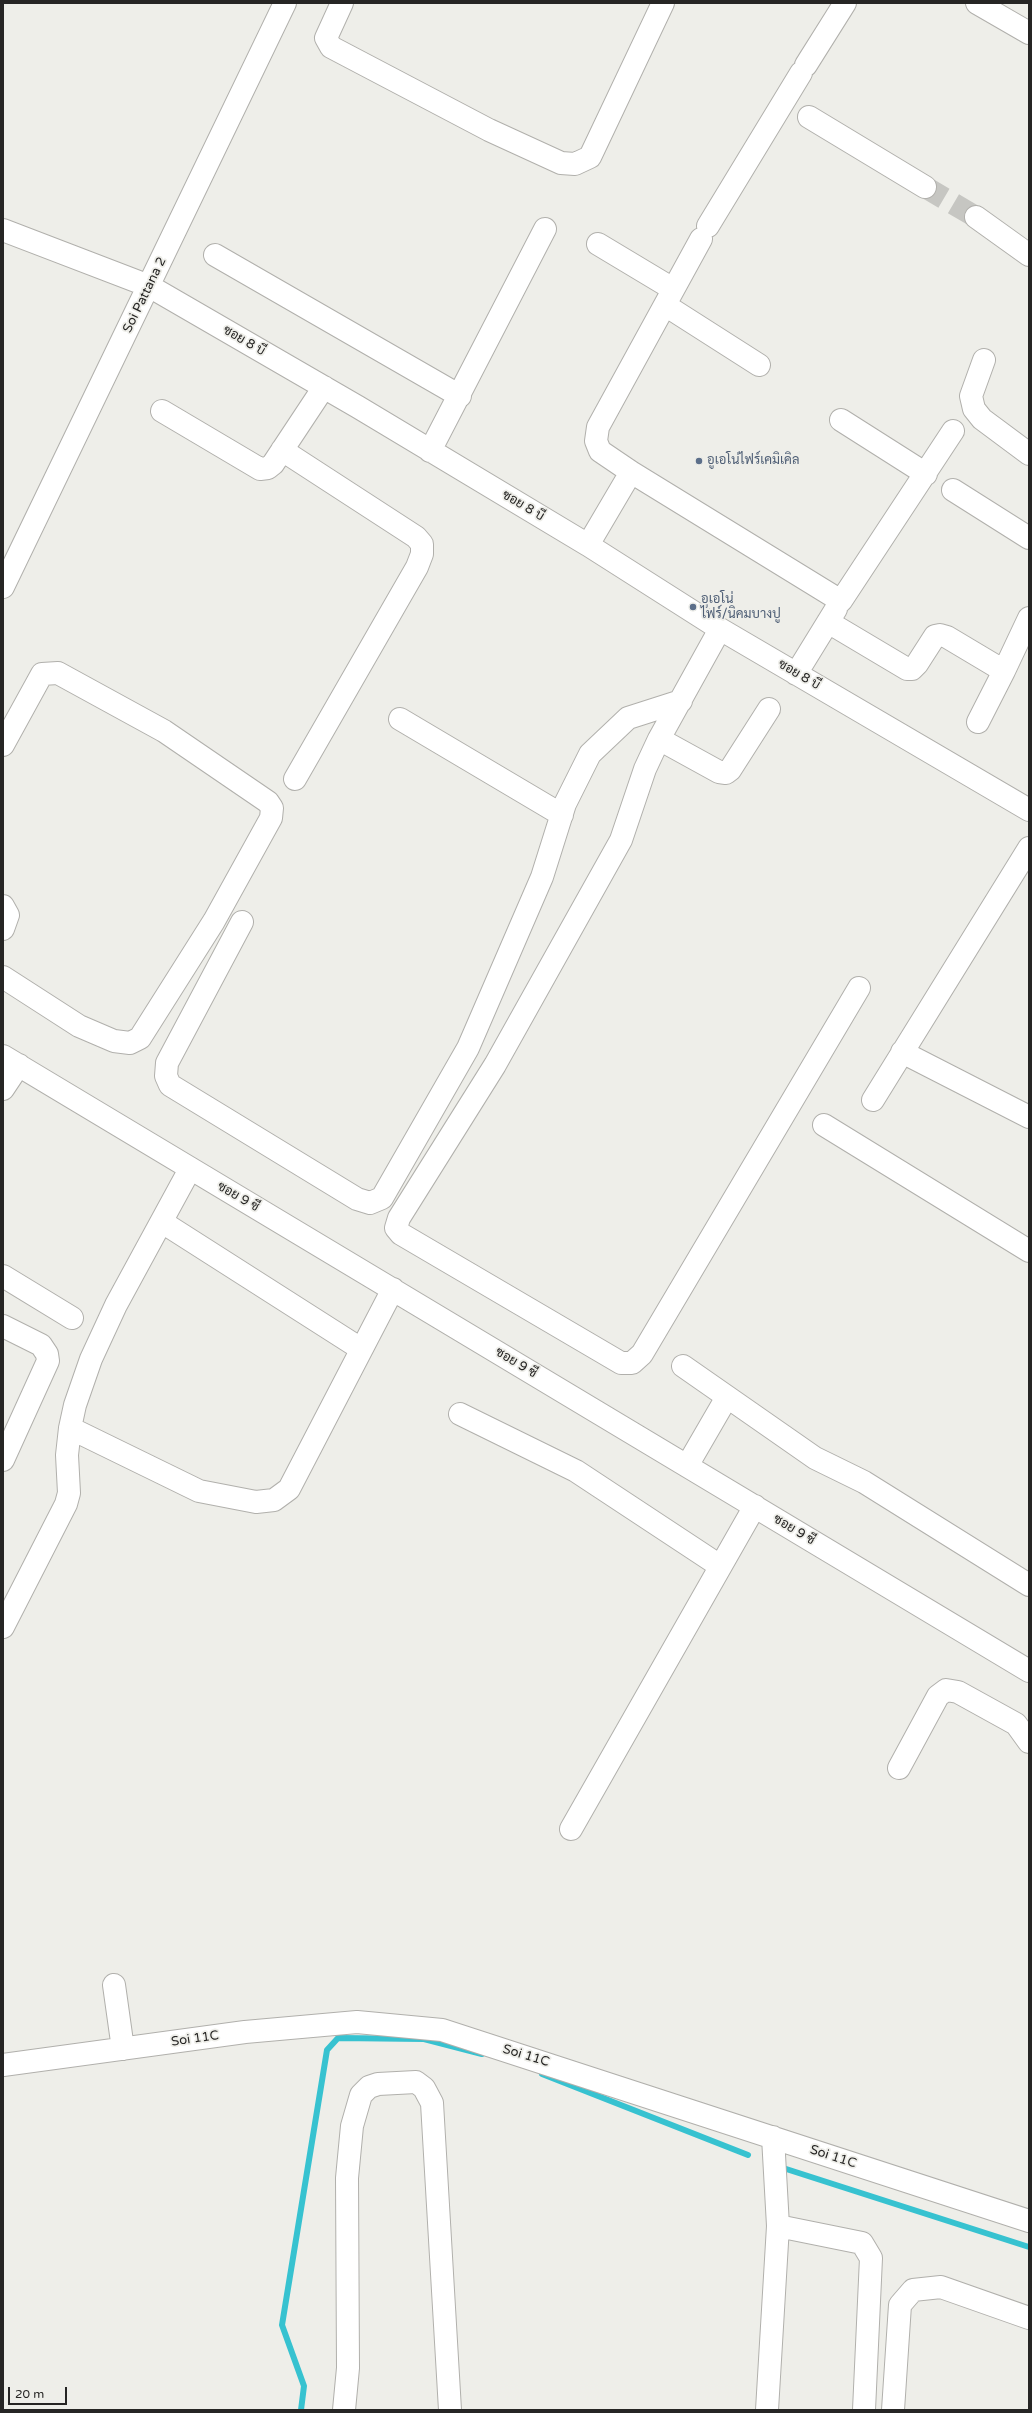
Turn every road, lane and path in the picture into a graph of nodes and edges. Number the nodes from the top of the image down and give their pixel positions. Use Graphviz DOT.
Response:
graph roads {
  1 [pos="285,3"];
  2 [pos="342,3"];
  3 [pos="662,3"];
  4 [pos="845,3"];
  5 [pos="977,3"];
  6 [pos="1029,33"];
  7 [pos="797,110"];
  8 [pos="925,188"];
  9 [pos="976,217"];
  10 [pos="545,228"];
  11 [pos="3,230"];
  12 [pos="598,244"];
  13 [pos="215,255"];
  14 [pos="1029,255"];
  15 [pos="149,286"];
  16 [pos="669,297"];
  17 [pos="984,360"];
  18 [pos="759,365"];
  19 [pos="324,387"];
  20 [pos="460,396"];
  21 [pos="162,411"];
  22 [pos="841,420"];
  23 [pos="953,431"];
  24 [pos="282,450"];
  25 [pos="430,451"];
  26 [pos="1029,454"];
  27 [pos="631,472"];
  28 [pos="926,474"];
  29 [pos="953,490"];
  30 [pos="1029,538"];
  31 [pos="588,545"];
  32 [pos="3,587"];
  33 [pos="841,601"];
  34 [pos="1029,618"];
  35 [pos="828,622"];
  36 [pos="720,629"];
  37 [pos="1004,671"];
  38 [pos="796,674"];
  39 [pos="681,701"];
  40 [pos="768,709"];
  41 [pos="400,719"];
  42 [pos="978,722"];
  43 [pos="659,739"];
  44 [pos="3,745"];
  45 [pos="295,778"];
  46 [pos="1029,810"];
  47 [pos="562,815"];
  48 [pos="1029,848"];
  49 [pos="3,906"];
  50 [pos="242,922"];
  51 [pos="3,929"];
  52 [pos="3,977"];
  53 [pos="859,988"];
  54 [pos="902,1052"];
  55 [pos="11,1060"];
  56 [pos="3,1089"];
  57 [pos="873,1100"];
  58 [pos="1029,1117"];
  59 [pos="824,1125"];
  60 [pos="190,1169"];
  61 [pos="162,1222"];
  62 [pos="1029,1251"];
  63 [pos="3,1276"];
  64 [pos="393,1289"];
  65 [pos="72,1318"];
  66 [pos="3,1326"];
  67 [pos="361,1349"];
  68 [pos="683,1366"];
  69 [pos="727,1398"];
  70 [pos="460,1414"];
  71 [pos="70,1428"];
  72 [pos="3,1460"];
  73 [pos="687,1466"];
  74 [pos="755,1506"];
  75 [pos="720,1566"];
  76 [pos="1029,1585"];
  77 [pos="3,1627"];
  78 [pos="1029,1671"];
  79 [pos="1029,1742"];
  80 [pos="898,1768"];
  81 [pos="571,1829"];
  82 [pos="114,1985"];
  83 [pos="123,2049"];
  84 [pos="3,2065"];
  85 [pos="773,2137"];
  86 [pos="1029,2221"];
  87 [pos="778,2226"];
  88 [pos="1029,2318"];
  89 [pos="344,2410"];
  90 [pos="450,2410"];
  91 [pos="767,2410"];
  92 [pos="864,2410"];
  93 [pos="894,2410"];
  1 -- 15 [label="street, Soi Pattana 2"];
  2 -- 3 [label="street"];
  4 -- 7 [label="street"];
  5 -- 6 [label="street"];
  7 -- 8 [label="street"];
  7 -- 16 [label="street"];
  9 -- 14 [label="street"];
  10 -- 20 [label="street"];
  11 -- 15 [label="street, ซอย 8 บี"];
  12 -- 16 [label="street"];
  13 -- 20 [label="street"];
  15 -- 19 [label="street, ซอย 8 บี"];
  15 -- 32 [label="street, Soi Pattana 2"];
  16 -- 18 [label="street"];
  16 -- 27 [label="street"];
  17 -- 26 [label="street"];
  19 -- 24 [label="street"];
  19 -- 25 [label="street, ซอย 8 บี"];
  20 -- 25 [label="street"];
  21 -- 24 [label="street"];
  22 -- 28 [label="street"];
  23 -- 28 [label="street"];
  24 -- 45 [label="street"];
  25 -- 31 [label="street, ซอย 8 บี"];
  27 -- 31 [label="street"];
  27 -- 33 [label="street"];
  28 -- 33 [label="street"];
  29 -- 30 [label="street"];
  31 -- 36 [label="street, ซอย 8 บี"];
  33 -- 35 [label="street"];
  34 -- 37 [label="street"];
  35 -- 37 [label="street"];
  35 -- 38 [label="street"];
  36 -- 38 [label="street, ซอย 8 บี"];
  36 -- 39 [label="street"];
  37 -- 42 [label="street"];
  38 -- 46 [label="street, ซอย 8 บี"];
  39 -- 43 [label="street"];
  39 -- 47 [label="street"];
  40 -- 43 [label="street"];
  41 -- 47 [label="street"];
  43 -- 53 [label="street"];
  44 -- 52 [label="street"];
  47 -- 50 [label="street"];
  48 -- 54 [label="street"];
  49 -- 51 [label="street"];
  54 -- 57 [label="street"];
  54 -- 58 [label="street"];
  55 -- 56 [label="street"];
  55 -- 60 [label="street, ซอย 9 ซี"];
  59 -- 62 [label="street"];
  60 -- 61 [label="street"];
  60 -- 64 [label="street, ซอย 9 ซี"];
  61 -- 67 [label="street"];
  61 -- 71 [label="street"];
  63 -- 65 [label="street"];
  64 -- 67 [label="street"];
  64 -- 73 [label="street, ซอย 9 ซี"];
  66 -- 72 [label="street"];
  67 -- 71 [label="street"];
  68 -- 69 [label="street"];
  69 -- 73 [label="street"];
  69 -- 76 [label="street"];
  70 -- 75 [label="street"];
  71 -- 77 [label="street"];
  73 -- 74 [label="street, ซอย 9 ซี"];
  74 -- 75 [label="street"];
  74 -- 78 [label="street, ซอย 9 ซี"];
  75 -- 81 [label="street"];
  79 -- 80 [label="street"];
  82 -- 83 [label="street"];
  83 -- 84 [label="street, Soi 11C"];
  83 -- 85 [label="street, Soi 11C"];
  85 -- 86 [label="street, Soi 11C"];
  85 -- 87 [label="street"];
  87 -- 91 [label="street"];
  87 -- 92 [label="street"];
  88 -- 93 [label="street"];
  89 -- 90 [label="street"];
}
